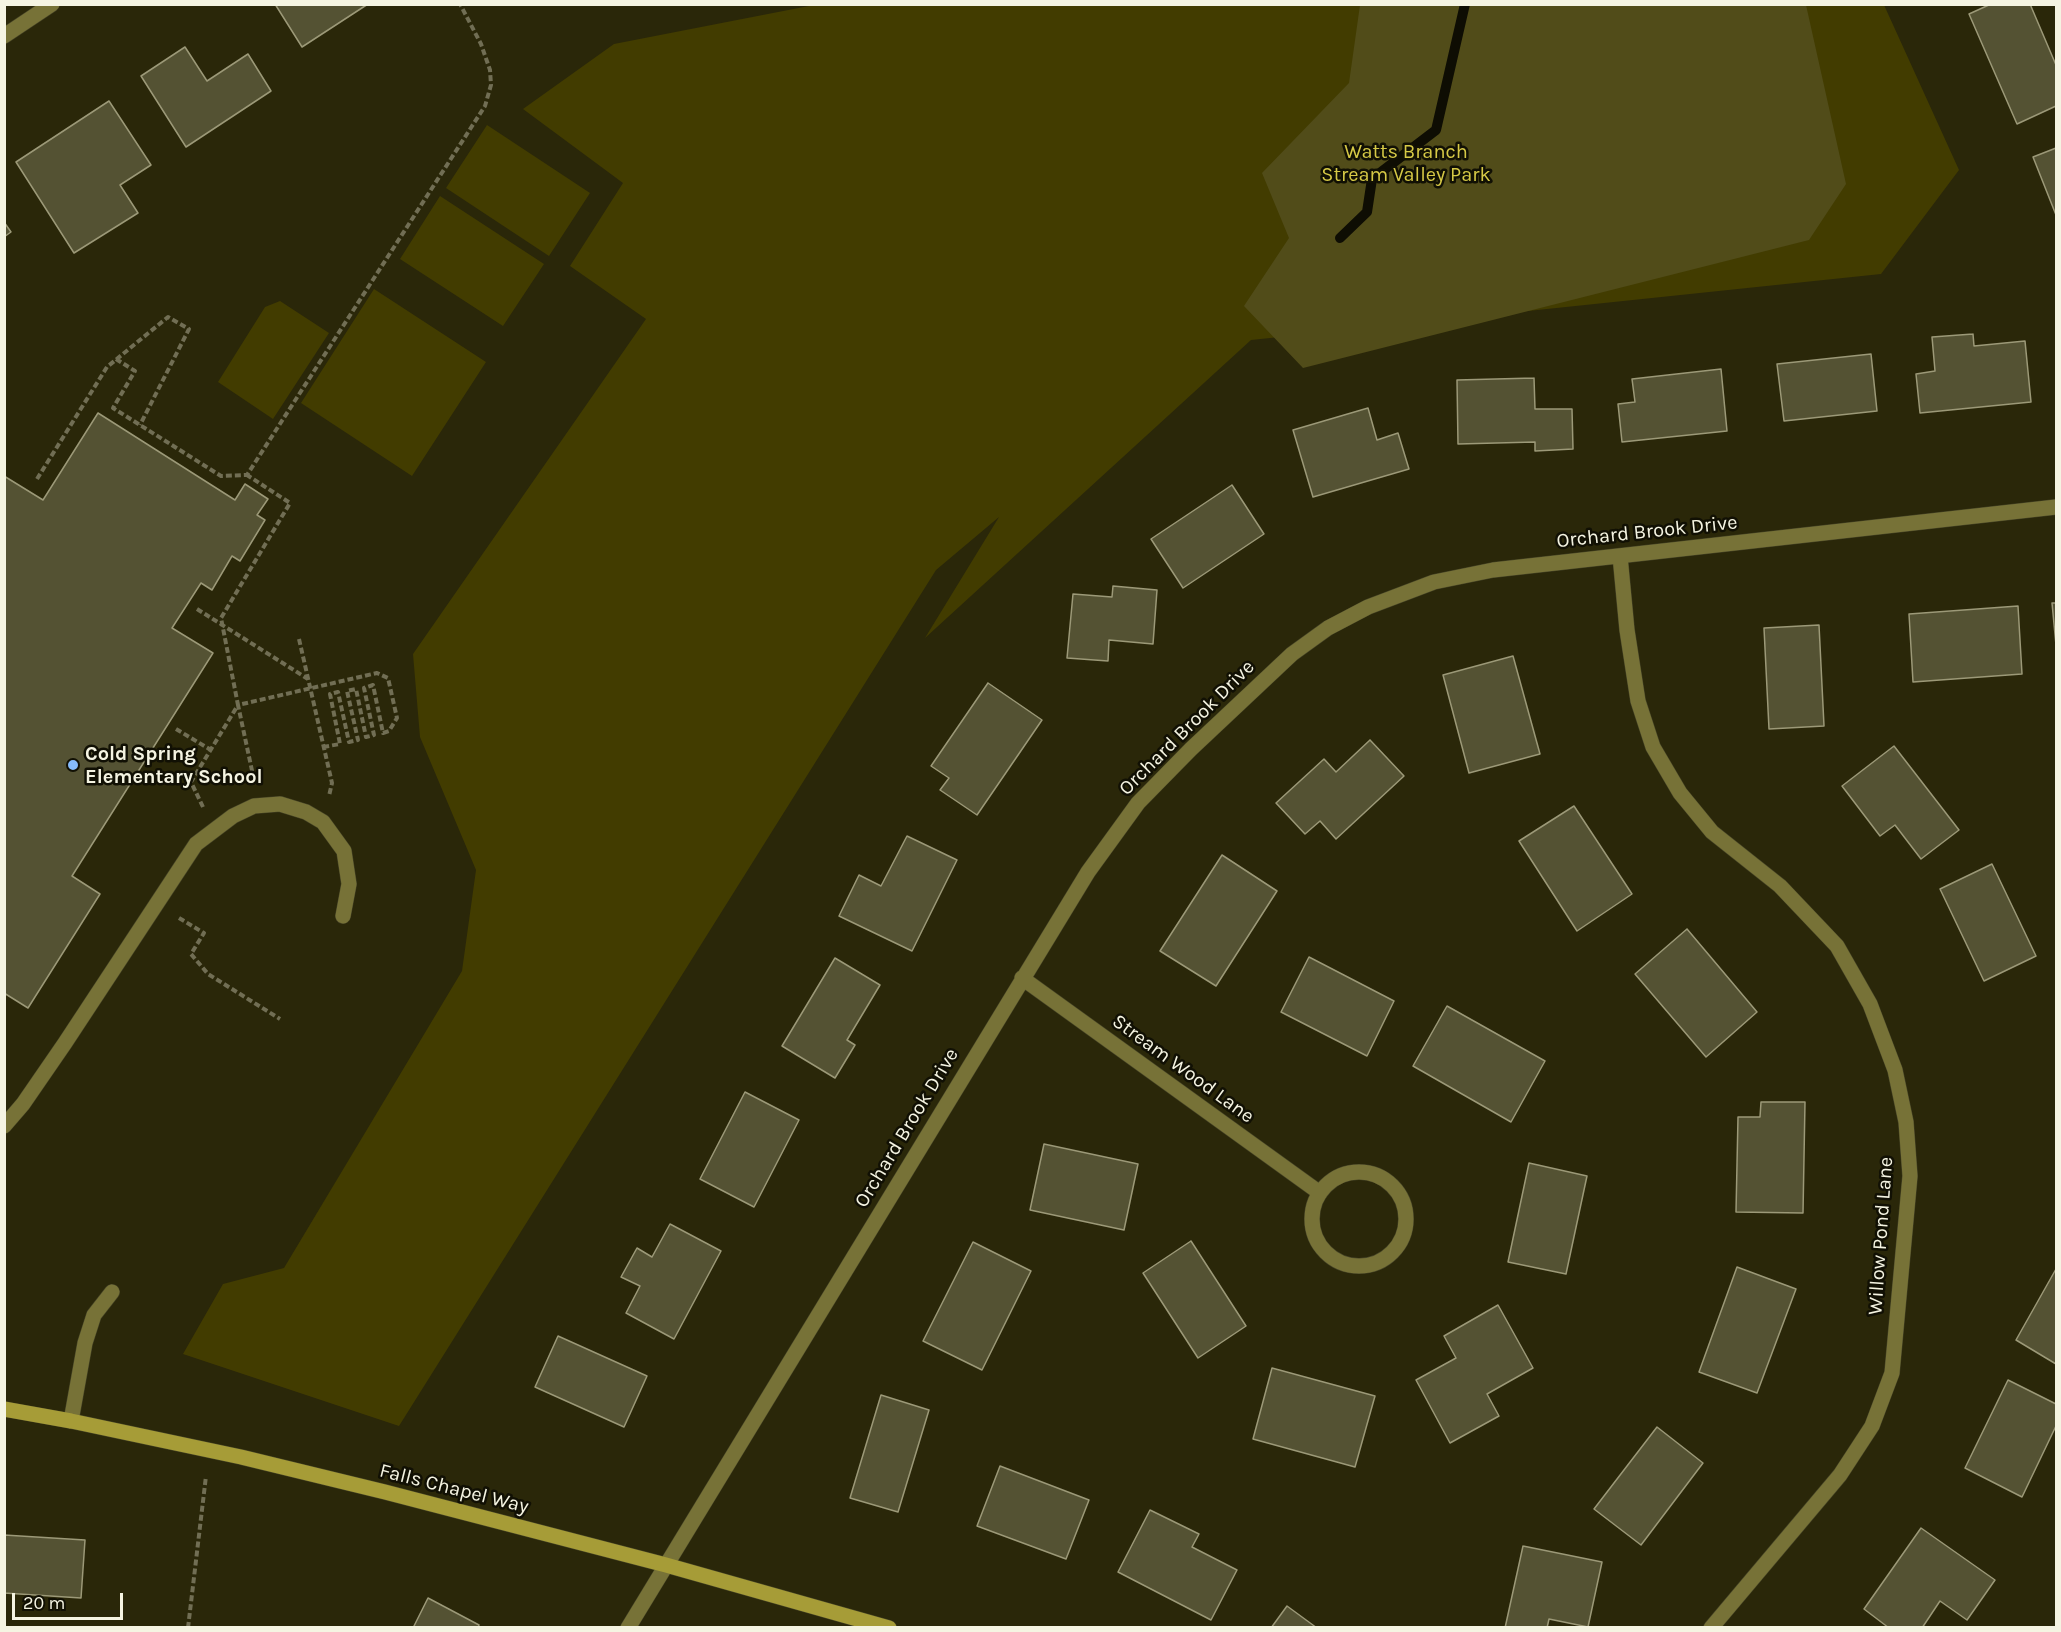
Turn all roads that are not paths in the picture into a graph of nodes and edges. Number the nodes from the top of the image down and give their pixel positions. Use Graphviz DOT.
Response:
graph roads {
  1 [pos="52,4"];
  2 [pos="4,36"];
  3 [pos="2056,507"];
  4 [pos="1620,556"];
  5 [pos="343,916"];
  6 [pos="1022,978"];
  7 [pos="4,1126"];
  8 [pos="1320,1193"];
  9 [pos="112,1292"];
  10 [pos="4,1409"];
  11 [pos="71,1421"];
  12 [pos="666,1565"];
  13 [pos="628,1628"];
  14 [pos="889,1628"];
  15 [pos="1711,1628"];
  1 -- 2 [label="street"];
  3 -- 4 [label="street, Orchard Brook Drive"];
  4 -- 6 [label="street, Orchard Brook Drive"];
  4 -- 15 [label="street, Willow Pond Lane"];
  5 -- 7 [label="street"];
  6 -- 8 [label="street, Stream Wood Lane"];
  6 -- 12 [label="street, Orchard Brook Drive"];
  8 -- 8 [label="street"];
  9 -- 11 [label="street"];
  10 -- 11 [label="street, Falls Chapel Way"];
  11 -- 12 [label="street, Falls Chapel Way"];
  12 -- 13 [label="street, Orchard Brook Drive"];
  12 -- 14 [label="street, Falls Chapel Way"];
}
